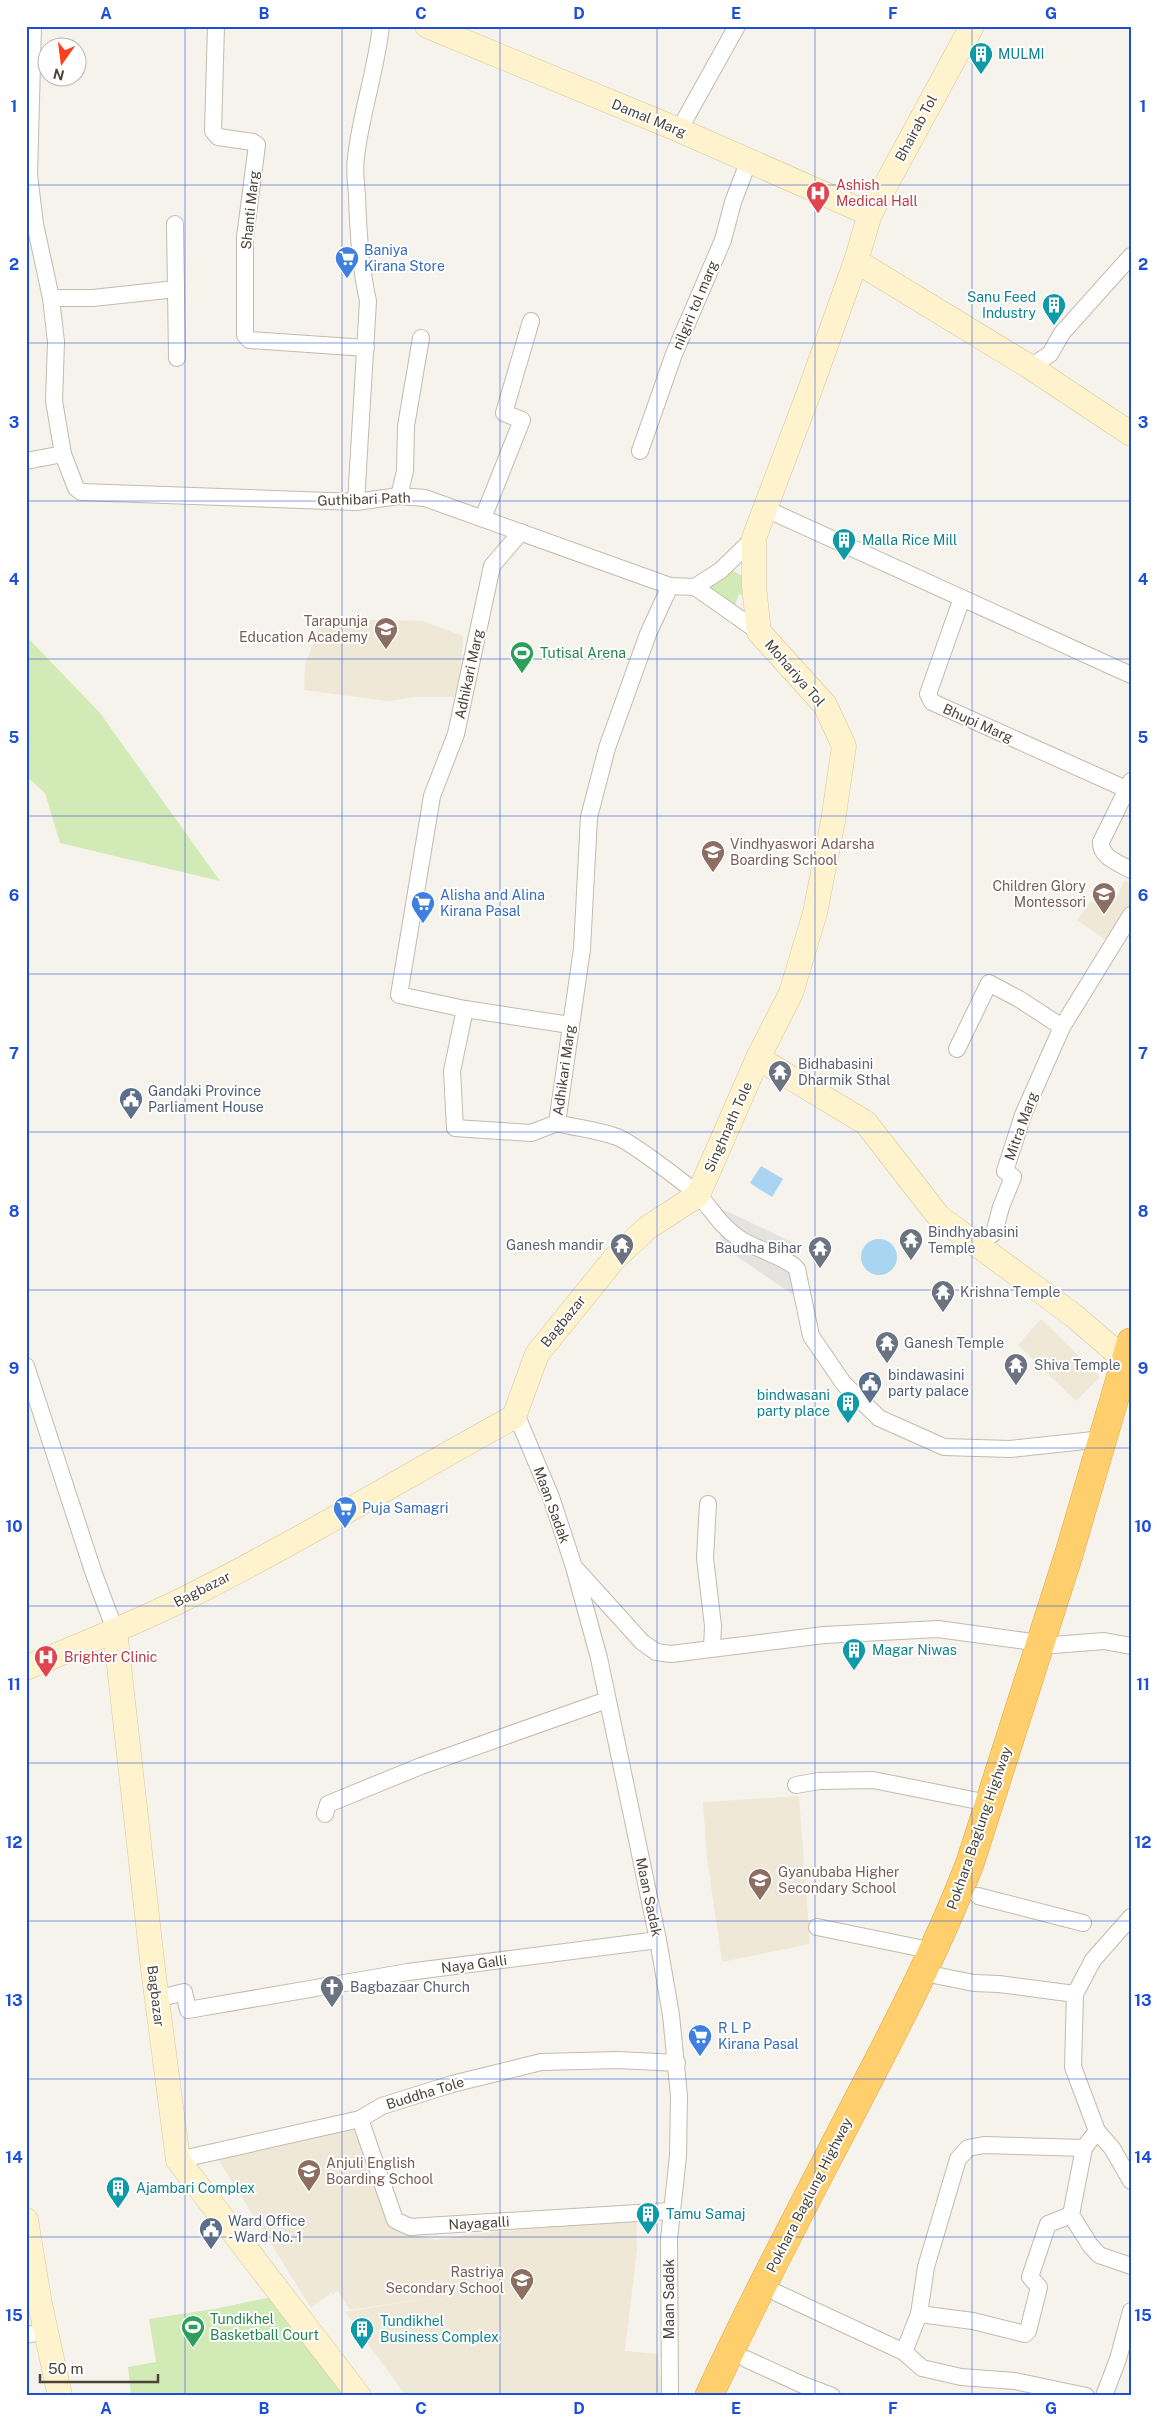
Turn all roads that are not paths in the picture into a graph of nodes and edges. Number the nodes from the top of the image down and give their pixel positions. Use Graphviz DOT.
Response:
graph roads {
  1 [pos="33,26"];
  2 [pos="216,26"];
  3 [pos="381,26"];
  4 [pos="426,26"];
  5 [pos="737,26"];
  6 [pos="972,26"];
  7 [pos="679,130"];
  8 [pos="749,160"];
  9 [pos="870,214"];
  10 [pos="175,224"];
  11 [pos="1131,256"];
  12 [pos="856,261"];
  13 [pos="176,290"];
  14 [pos="51,298"];
  15 [pos="531,321"];
  16 [pos="421,338"];
  17 [pos="366,348"];
  18 [pos="176,358"];
  19 [pos="1030,367"];
  20 [pos="1131,434"];
  21 [pos="640,451"];
  22 [pos="63,454"];
  23 [pos="26,461"];
  24 [pos="400,496"];
  25 [pos="356,502"];
  26 [pos="764,508"];
  27 [pos="483,518"];
  28 [pos="521,532"];
  29 [pos="754,538"];
  30 [pos="670,586"];
  31 [pos="695,587"];
  32 [pos="962,598"];
  33 [pos="759,632"];
  34 [pos="1131,675"];
  35 [pos="1128,785"];
  36 [pos="1131,870"];
  37 [pos="1131,915"];
  38 [pos="465,1009"];
  39 [pos="570,1025"];
  40 [pos="1062,1027"];
  41 [pos="957,1049"];
  42 [pos="758,1058"];
  43 [pos="557,1124"];
  44 [pos="698,1195"];
  45 [pos="978,1244"];
  46 [pos="1129,1355"];
  47 [pos="26,1366"];
  48 [pos="1131,1409"];
  49 [pos="514,1417"];
  50 [pos="1103,1439"];
  51 [pos="708,1504"];
  52 [pos="574,1566"];
  53 [pos="115,1630"];
  54 [pos="1047,1644"];
  55 [pos="1131,1646"];
  56 [pos="712,1648"];
  57 [pos="26,1668"];
  58 [pos="607,1700"];
  59 [pos="796,1785"];
  60 [pos="988,1803"];
  61 [pos="325,1814"];
  62 [pos="978,1896"];
  63 [pos="1131,1917"];
  64 [pos="1083,1923"];
  65 [pos="817,1927"];
  66 [pos="658,1940"];
  67 [pos="932,1967"];
  68 [pos="1074,1994"];
  69 [pos="157,1999"];
  70 [pos="677,2063"];
  71 [pos="360,2119"];
  72 [pos="1097,2131"];
  73 [pos="1084,2148"];
  74 [pos="184,2168"];
  75 [pos="1131,2181"];
  76 [pos="670,2211"];
  77 [pos="1071,2214"];
  78 [pos="26,2220"];
  79 [pos="1131,2266"];
  80 [pos="30,2267"];
  81 [pos="777,2293"];
  82 [pos="1131,2311"];
  83 [pos="918,2314"];
  84 [pos="37,2333"];
  85 [pos="904,2352"];
  86 [pos="746,2359"];
  87 [pos="60,2396"];
  88 [pos="359,2396"];
  89 [pos="670,2396"];
  90 [pos="709,2396"];
  91 [pos="728,2396"];
  92 [pos="832,2396"];
  93 [pos="1086,2396"];
  94 [pos="1104,2396"];
  1 -- 14 [label="street"];
  2 -- 17 [label="street, Shanti Marg"];
  3 -- 17 [label="street"];
  4 -- 7 [label="main road, Damal Marg"];
  5 -- 7 [label="street"];
  6 -- 9 [label="main road, Bhairab Tol"];
  7 -- 8 [label="main road, Damal Marg"];
  8 -- 9 [label="main road, Damal Marg"];
  8 -- 21 [label="street, nilgiri tol marg"];
  9 -- 12 [label="main road, Bhairab Tol"];
  10 -- 13 [label="street"];
  11 -- 19 [label="street"];
  12 -- 19 [label="main road"];
  12 -- 26 [label="main road, Mohariya Tol"];
  13 -- 14 [label="street"];
  13 -- 18 [label="street"];
  14 -- 22 [label="street"];
  15 -- 27 [label="street"];
  16 -- 24 [label="street"];
  17 -- 25 [label="street"];
  19 -- 20 [label="main road"];
  22 -- 23 [label="street"];
  22 -- 25 [label="street, Guthibari Path"];
  24 -- 25 [label="street, Guthibari Path"];
  24 -- 27 [label="street, Guthibari Path"];
  26 -- 29 [label="main road, Mohariya Tol"];
  26 -- 32 [label="street"];
  27 -- 28 [label="street, Guthibari Path"];
  28 -- 30 [label="street, Guthibari Path"];
  28 -- 38 [label="street, Adhikari Marg"];
  29 -- 31 [label="street"];
  29 -- 33 [label="main road, Mohariya Tol"];
  30 -- 31 [label="street, Guthibari Path"];
  30 -- 39 [label="street, Adhikari Marg"];
  31 -- 33 [label="street"];
  32 -- 34 [label="street"];
  32 -- 35 [label="street, Bhupi Marg"];
  33 -- 42 [label="main road, Mohariya Tol"];
  35 -- 36 [label="street, Bhupi Marg"];
  37 -- 40 [label="street"];
  38 -- 39 [label="street"];
  38 -- 43 [label="street, Adhikari Marg"];
  39 -- 43 [label="street, Adhikari Marg"];
  40 -- 41 [label="street"];
  40 -- 45 [label="street, Mitra Marg"];
  42 -- 44 [label="main road, Singhnath Tole"];
  42 -- 45 [label="main road"];
  43 -- 44 [label="street"];
  44 -- 49 [label="main road, Bagbazar"];
  44 -- 50 [label="street"];
  45 -- 46 [label="main road"];
  46 -- 50 [label="highway, Pokhara Baglung Highway"];
  47 -- 53 [label="street"];
  48 -- 54 [label="highway, Pokhara Baglung Highway"];
  49 -- 52 [label="street, Maan Sadak"];
  49 -- 53 [label="main road, Bagbazar"];
  50 -- 54 [label="highway, Pokhara Baglung Highway"];
  51 -- 56 [label="street"];
  52 -- 56 [label="street"];
  52 -- 58 [label="street, Maan Sadak"];
  53 -- 57 [label="main road"];
  53 -- 69 [label="main road, Bagbazar"];
  54 -- 55 [label="street"];
  54 -- 56 [label="street"];
  54 -- 60 [label="highway, Pokhara Baglung Highway"];
  54 -- 62 [label="highway, Pokhara Baglung Highway"];
  58 -- 61 [label="street"];
  58 -- 66 [label="street, Maan Sadak"];
  59 -- 60 [label="street"];
  60 -- 67 [label="highway, Pokhara Baglung Highway"];
  62 -- 64 [label="street"];
  62 -- 67 [label="highway, Pokhara Baglung Highway"];
  63 -- 68 [label="street"];
  65 -- 67 [label="street"];
  66 -- 69 [label="street, Naya Galli"];
  66 -- 70 [label="street, Maan Sadak"];
  67 -- 68 [label="street"];
  67 -- 81 [label="highway, Pokhara Baglung Highway"];
  67 -- 90 [label="highway, Pokhara Baglung Highway"];
  68 -- 72 [label="street"];
  69 -- 74 [label="main road, Bagbazar"];
  70 -- 71 [label="street, Buddha Tole"];
  70 -- 76 [label="street, Maan Sadak"];
  71 -- 74 [label="street, Buddha Tole"];
  71 -- 76 [label="street, Nayagalli"];
  72 -- 73 [label="street"];
  72 -- 75 [label="street"];
  73 -- 77 [label="street"];
  73 -- 83 [label="street"];
  74 -- 88 [label="main road"];
  76 -- 89 [label="street, Maan Sadak"];
  77 -- 79 [label="street"];
  77 -- 83 [label="street"];
  78 -- 80 [label="main road"];
  80 -- 84 [label="main road"];
  81 -- 85 [label="street"];
  81 -- 86 [label="highway, Pokhara Baglung Highway"];
  82 -- 94 [label="street"];
  83 -- 85 [label="street"];
  84 -- 87 [label="main road"];
  85 -- 93 [label="street"];
  86 -- 91 [label="highway, Pokhara Baglung Highway"];
  86 -- 92 [label="street"];
}
